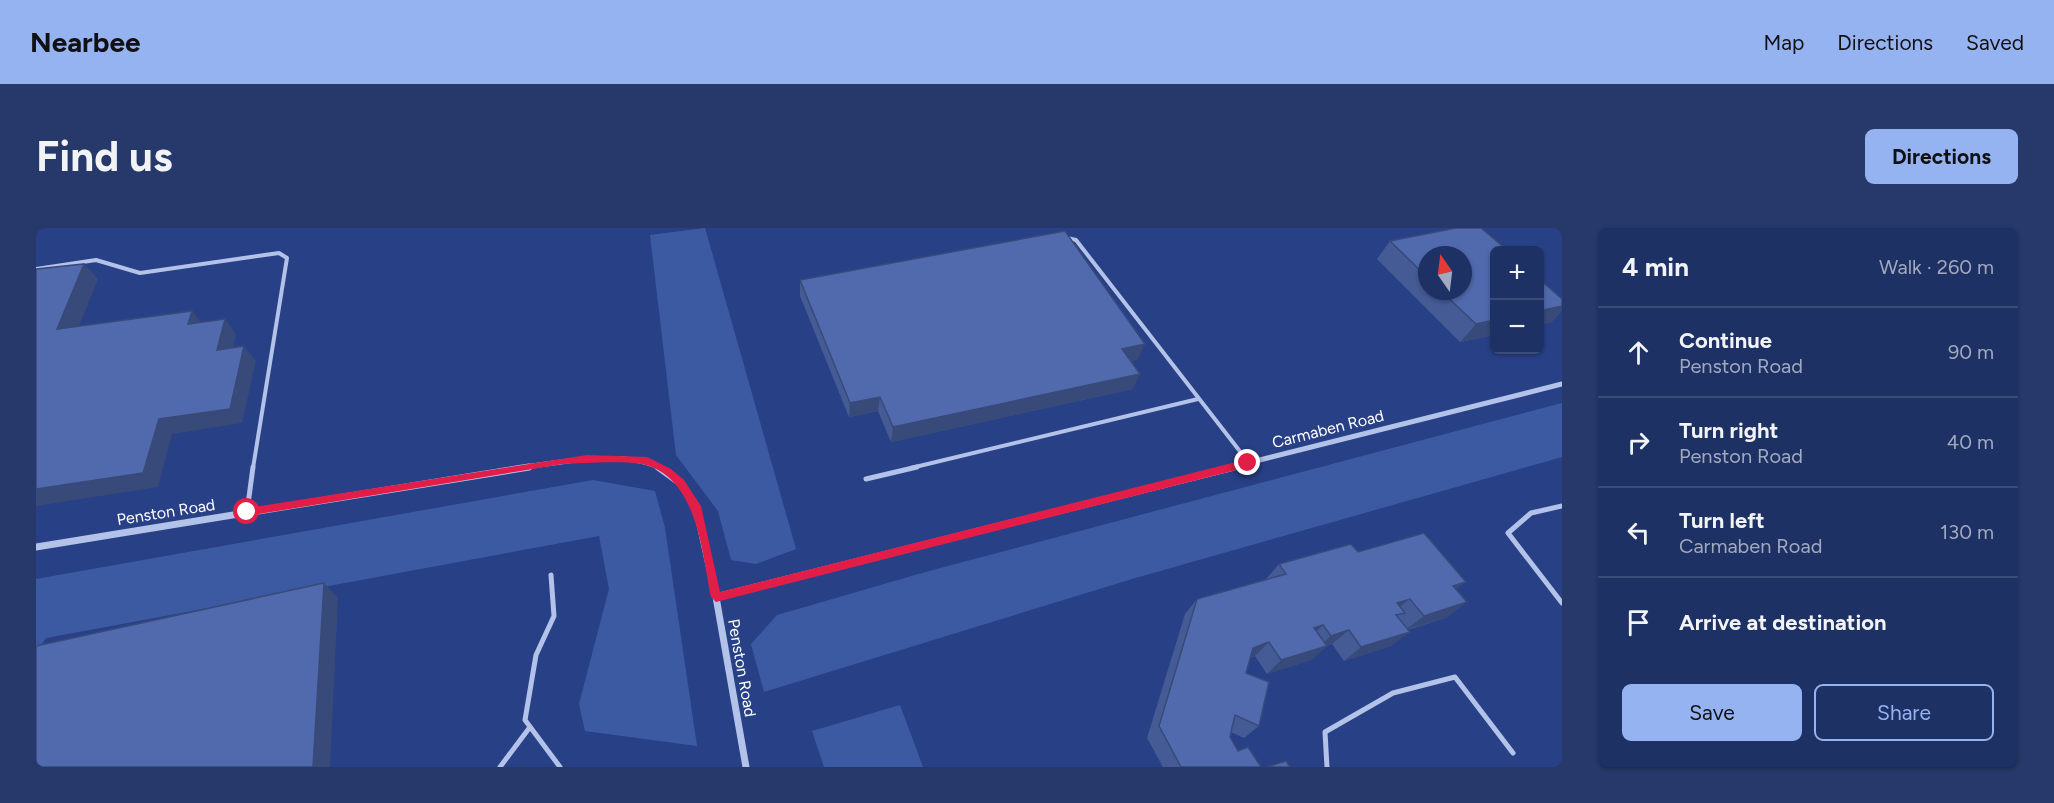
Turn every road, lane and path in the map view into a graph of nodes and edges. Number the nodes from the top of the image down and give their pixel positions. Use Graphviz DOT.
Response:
graph roads {
  1 [pos="1060,237"];
  2 [pos="36,269"];
  3 [pos="1562,384"];
  4 [pos="1198,399"];
  5 [pos="1248,463"];
  6 [pos="866,479"];
  7 [pos="1562,506"];
  8 [pos="247,512"];
  9 [pos="36,547"];
  10 [pos="551,574"];
  11 [pos="716,597"];
  12 [pos="1562,603"];
  13 [pos="530,727"];
  14 [pos="1513,753"];
  15 [pos="500,767"];
  16 [pos="561,767"];
  17 [pos="746,767"];
  18 [pos="1327,767"];
  1 -- 4 [label="lane"];
  2 -- 8 [label="lane"];
  3 -- 5 [label="street, Carmaben Road"];
  4 -- 5 [label="lane"];
  4 -- 6 [label="lane"];
  5 -- 11 [label="street, Carmaben Road"];
  7 -- 12 [label="lane"];
  8 -- 9 [label="street, Penston Road"];
  8 -- 11 [label="street, Penston Road"];
  10 -- 13 [label="lane"];
  11 -- 17 [label="street, Penston Road"];
  13 -- 15 [label="lane"];
  13 -- 16 [label="lane"];
  14 -- 18 [label="lane"];
}
